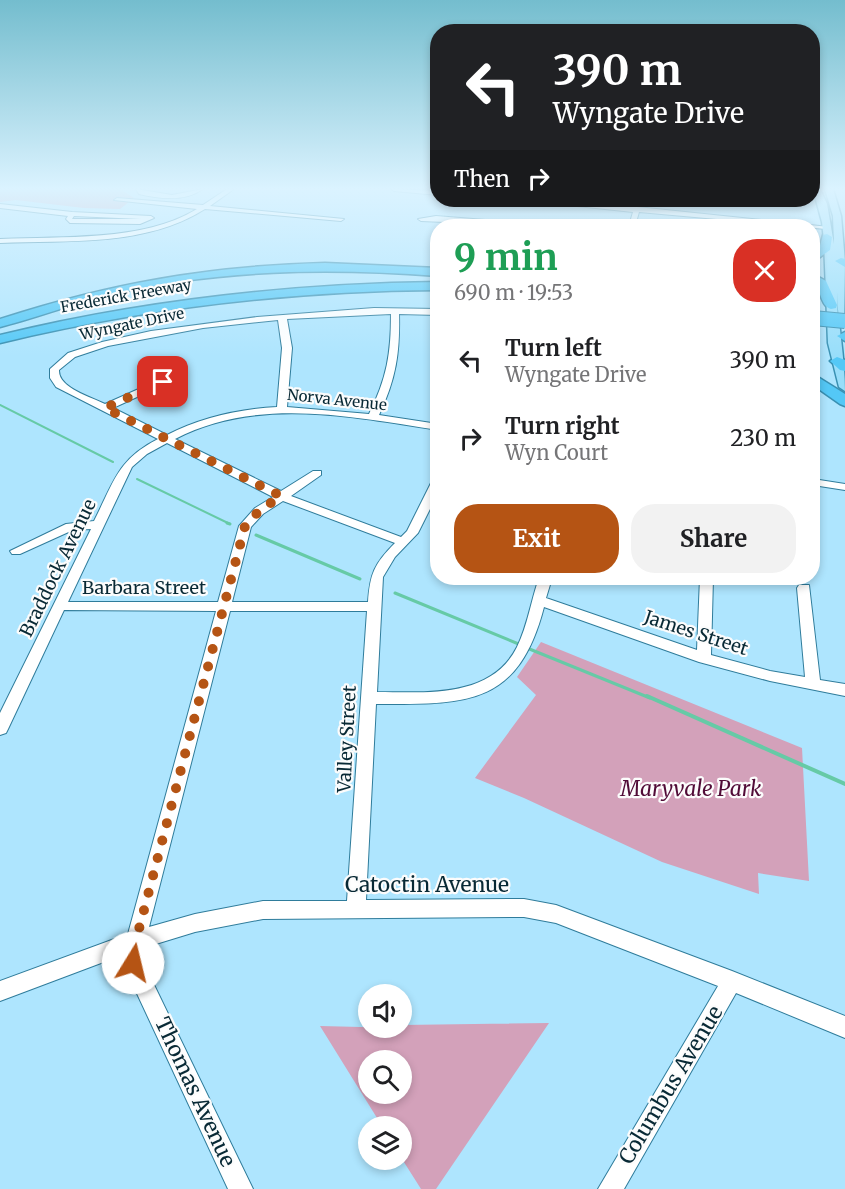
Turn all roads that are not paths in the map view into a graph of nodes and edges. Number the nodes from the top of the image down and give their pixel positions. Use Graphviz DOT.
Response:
graph roads {
  1 [pos="837,244"];
  2 [pos="840,244"];
  3 [pos="843,262"];
  4 [pos="430,272"];
  5 [pos="820,283"];
  6 [pos="430,286"];
  7 [pos="89,294"];
  8 [pos="844,295"];
  9 [pos="831,305"];
  10 [pos="820,310"];
  11 [pos="395,311"];
  12 [pos="430,312"];
  13 [pos="845,312"];
  14 [pos="0,314"];
  15 [pos="282,317"];
  16 [pos="820,319"];
  17 [pos="845,321"];
  18 [pos="0,323"];
  19 [pos="845,338"];
  20 [pos="2,339"];
  21 [pos="841,364"];
  22 [pos="182,373"];
  23 [pos="820,383"];
  24 [pos="845,387"];
  25 [pos="845,401"];
  26 [pos="105,408"];
  27 [pos="282,408"];
  28 [pos="372,418"];
  29 [pos="430,426"];
  30 [pos="166,439"];
  31 [pos="317,473"];
  32 [pos="820,483"];
  33 [pos="845,487"];
  34 [pos="281,496"];
  35 [pos="430,497"];
  36 [pos="99,524"];
  37 [pos="403,542"];
  38 [pos="16,551"];
  39 [pos="543,585"];
  40 [pos="707,585"];
  41 [pos="804,588"];
  42 [pos="538,600"];
  43 [pos="59,606"];
  44 [pos="225,606"];
  45 [pos="373,607"];
  46 [pos="704,658"];
  47 [pos="813,685"];
  48 [pos="845,690"];
  49 [pos="369,698"];
  50 [pos="0,729"];
  51 [pos="356,909"];
  52 [pos="136,940"];
  53 [pos="732,981"];
  54 [pos="0,991"];
  55 [pos="845,1027"];
  56 [pos="241,1189"];
  57 [pos="609,1189"];
  1 -- 9 [label="main road"];
  2 -- 3 [label="main road"];
  3 -- 8 [label="main road"];
  4 -- 7 [label="highway, Frederick Freeway"];
  5 -- 9 [label="highway"];
  6 -- 20 [label="highway, Frederick Freeway"];
  7 -- 14 [label="highway"];
  7 -- 18 [label="highway, Frederick Freeway"];
  8 -- 19 [label="main road"];
  9 -- 21 [label="main road"];
  10 -- 13 [label="highway"];
  11 -- 12 [label="street, Wyngate Drive"];
  11 -- 15 [label="street, Wyngate Drive"];
  11 -- 28 [label="street"];
  15 -- 26 [label="street, Wyngate Drive"];
  15 -- 27 [label="street"];
  16 -- 17 [label="highway, bridge"];
  21 -- 24 [label="main road"];
  22 -- 26 [label="street"];
  23 -- 25 [label="highway"];
  26 -- 30 [label="street, Wyngate Drive"];
  27 -- 28 [label="street, Norva Avenue"];
  27 -- 30 [label="street, Norva Avenue"];
  28 -- 29 [label="street, Norva Avenue"];
  30 -- 34 [label="street, Wyngate Drive"];
  30 -- 36 [label="street, Braddock Avenue"];
  31 -- 34 [label="street, Thomas Avenue"];
  32 -- 33 [label="street"];
  34 -- 37 [label="street, Wyngate Drive"];
  34 -- 44 [label="street, Thomas Avenue"];
  35 -- 37 [label="street"];
  36 -- 38 [label="street"];
  36 -- 43 [label="street, Braddock Avenue"];
  37 -- 45 [label="street, Valley Street"];
  39 -- 42 [label="street"];
  40 -- 46 [label="street"];
  41 -- 47 [label="street"];
  42 -- 46 [label="street, James Street"];
  42 -- 49 [label="street"];
  43 -- 44 [label="street, Barbara Street"];
  43 -- 50 [label="street, Braddock Avenue"];
  44 -- 45 [label="street, Barbara Street"];
  44 -- 52 [label="street, Thomas Avenue"];
  45 -- 49 [label="street, Valley Street"];
  46 -- 47 [label="street, James Street"];
  47 -- 48 [label="street, James Street"];
  49 -- 51 [label="street, Valley Street"];
  51 -- 52 [label="street, Catoctin Avenue"];
  51 -- 53 [label="street, Catoctin Avenue"];
  52 -- 54 [label="street, Catoctin Avenue"];
  52 -- 56 [label="street, Thomas Avenue"];
  53 -- 55 [label="street, Catoctin Avenue"];
  53 -- 57 [label="street, Columbus Avenue"];
}
